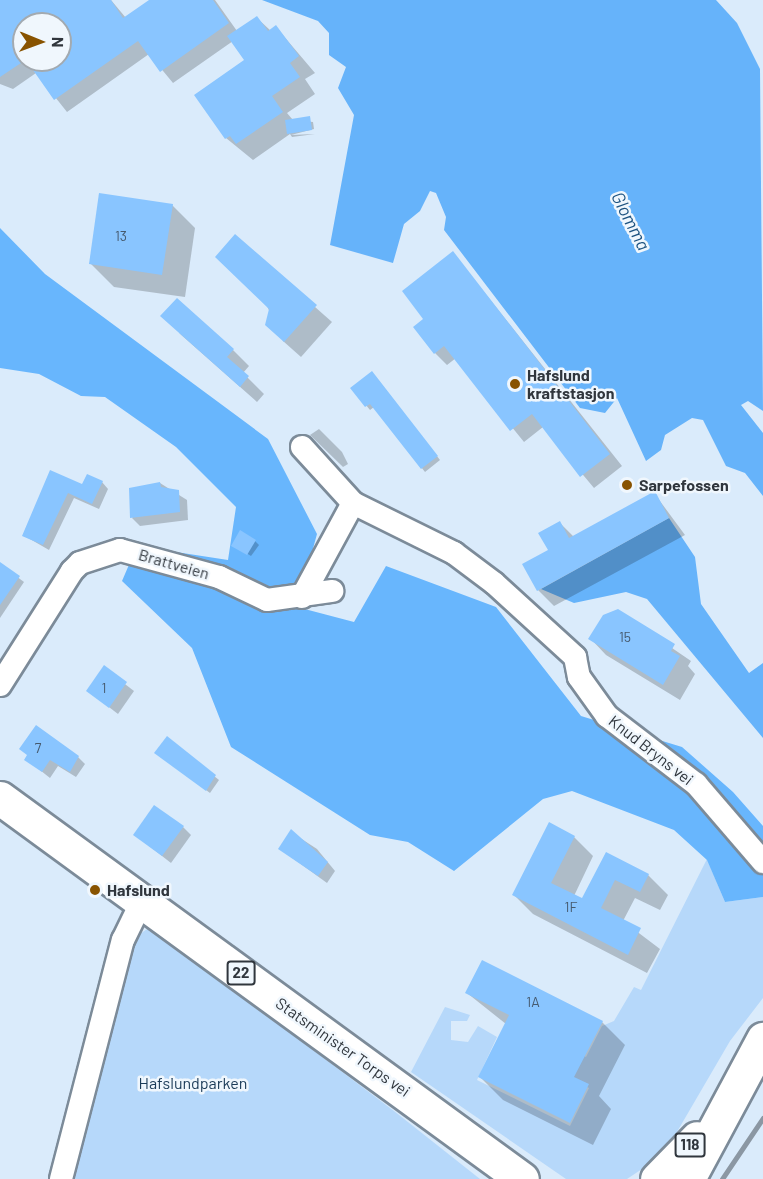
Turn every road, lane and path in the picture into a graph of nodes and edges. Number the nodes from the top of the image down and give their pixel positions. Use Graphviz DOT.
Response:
graph roads {
  1 [pos="302,447"];
  2 [pos="353,503"];
  3 [pos="332,591"];
  4 [pos="303,597"];
  5 [pos="0,685"];
  6 [pos="0,798"];
  7 [pos="763,862"];
  8 [pos="143,899"];
  9 [pos="763,1039"];
  10 [pos="724,1111"];
  11 [pos="483,1146"];
  12 [pos="61,1179"];
  13 [pos="522,1179"];
  14 [pos="546,1179"];
  15 [pos="657,1179"];
  16 [pos="688,1179"];
  1 -- 2 [label="street"];
  2 -- 4 [label="street"];
  2 -- 7 [label="street, Knud Bryns vei"];
  3 -- 4 [label="street, Brattveien"];
  4 -- 5 [label="street, Brattveien"];
  6 -- 8 [label="main road, Statsminister Torps vei / 22"];
  8 -- 11 [label="main road, Statsminister Torps vei / 22"];
  8 -- 12 [label="street"];
  9 -- 10 [label="main road, 118"];
  10 -- 15 [label="main road, 118"];
  10 -- 16 [label="main road, 118"];
  11 -- 13 [label="main road, Statsminister Torps vei / 22"];
  11 -- 14 [label="main road, Statsminister Torps vei / 22"];
}
